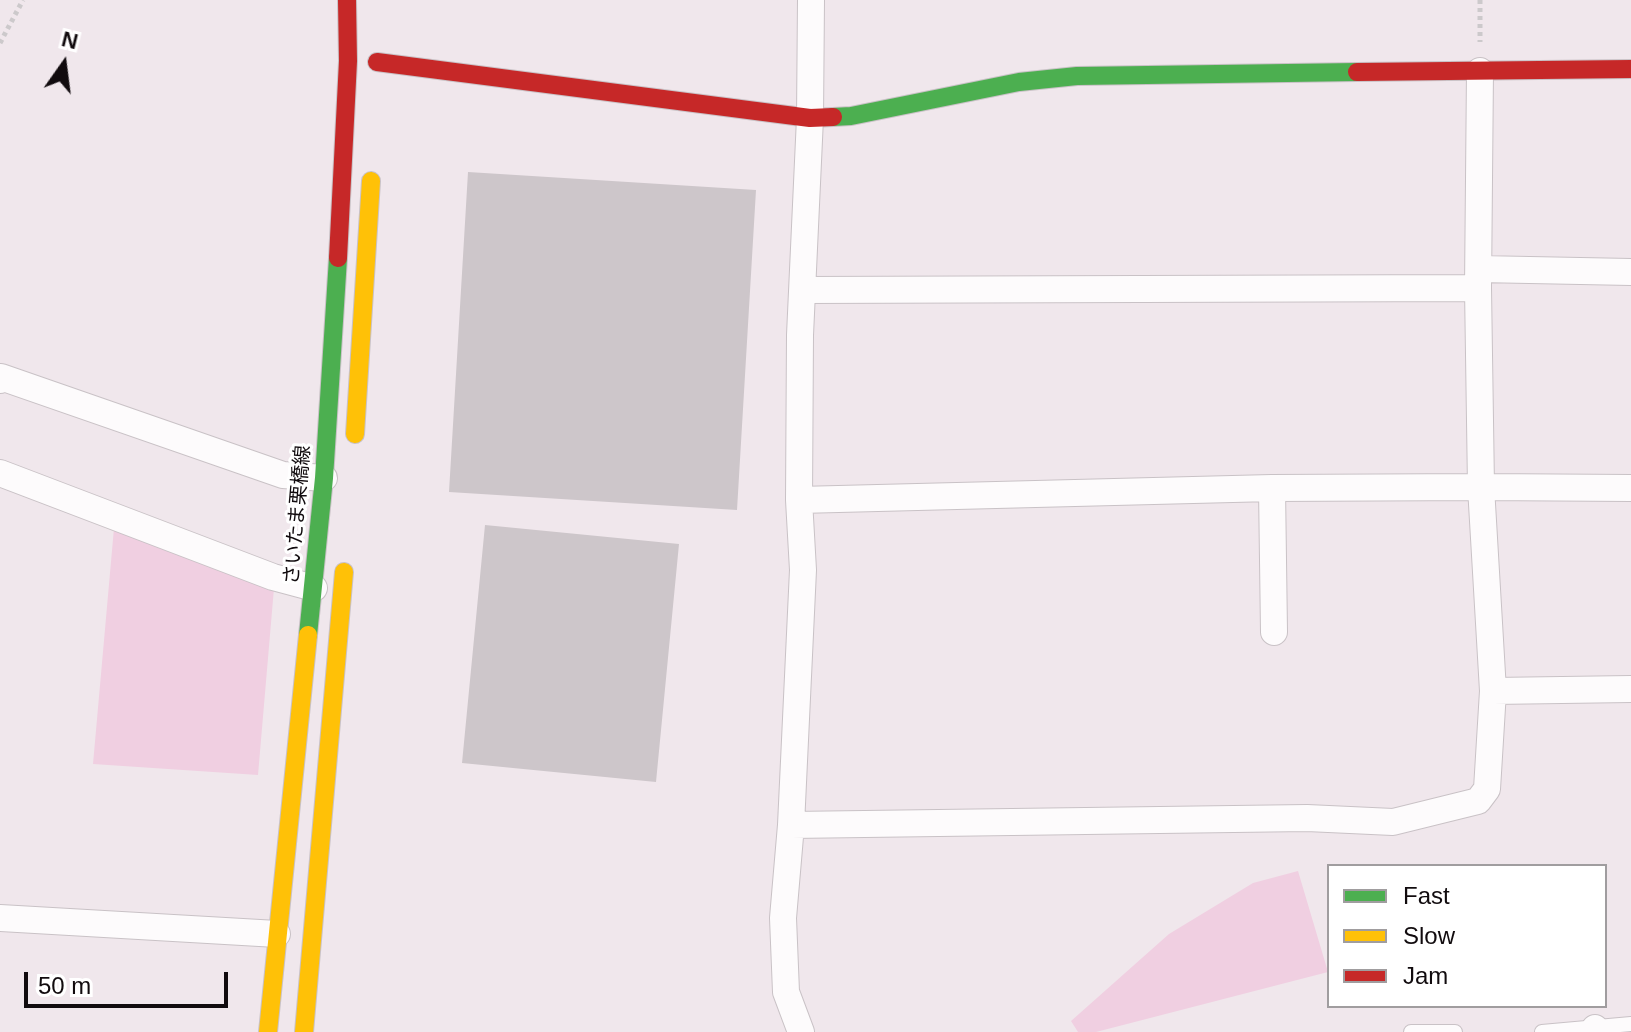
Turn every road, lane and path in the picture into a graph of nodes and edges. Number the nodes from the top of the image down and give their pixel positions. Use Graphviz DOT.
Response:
graph roads {
  1 [pos="23,0"];
  2 [pos="347,0"];
  3 [pos="811,0"];
  4 [pos="1480,0"];
  5 [pos="0,43"];
  6 [pos="376,61"];
  7 [pos="1631,69"];
  8 [pos="1480,71"];
  9 [pos="810,118"];
  10 [pos="372,167"];
  11 [pos="1631,272"];
  12 [pos="1478,279"];
  13 [pos="803,290"];
  14 [pos="0,380"];
  15 [pos="354,447"];
  16 [pos="0,473"];
  17 [pos="324,478"];
  18 [pos="1481,487"];
  19 [pos="1272,488"];
  20 [pos="1631,488"];
  21 [pos="799,500"];
  22 [pos="345,551"];
  23 [pos="314,588"];
  24 [pos="1274,632"];
  25 [pos="1631,689"];
  26 [pos="1493,691"];
  27 [pos="791,825"];
  28 [pos="0,918"];
  29 [pos="277,934"];
  30 [pos="1631,1024"];
  31 [pos="1595,1030"];
  32 [pos="268,1032"];
  33 [pos="304,1032"];
  34 [pos="801,1032"];
  35 [pos="1411,1032"];
  36 [pos="1455,1032"];
  37 [pos="1542,1032"];
  1 -- 5 [label="path"];
  2 -- 17 [label="main road, さいたま栗橋線"];
  3 -- 9 [label="street"];
  4 -- 8 [label="path"];
  6 -- 9 [label="main road"];
  7 -- 8 [label="main road"];
  8 -- 9 [label="main road"];
  8 -- 12 [label="street"];
  9 -- 13 [label="street"];
  10 -- 15 [label="main road"];
  11 -- 12 [label="street"];
  12 -- 13 [label="street"];
  12 -- 18 [label="street"];
  13 -- 21 [label="street"];
  14 -- 17 [label="street"];
  16 -- 23 [label="street"];
  17 -- 23 [label="main road, さいたま栗橋線"];
  18 -- 19 [label="street"];
  18 -- 20 [label="street"];
  18 -- 26 [label="street"];
  19 -- 21 [label="street"];
  19 -- 24 [label="street"];
  21 -- 27 [label="street"];
  22 -- 33 [label="main road"];
  23 -- 29 [label="main road, さいたま栗橋線"];
  25 -- 26 [label="street"];
  26 -- 27 [label="street"];
  27 -- 34 [label="street"];
  28 -- 29 [label="street"];
  29 -- 32 [label="main road, さいたま栗橋線"];
  30 -- 31 [label="lane"];
  31 -- 37 [label="lane"];
  35 -- 36 [label="lane"];
}
